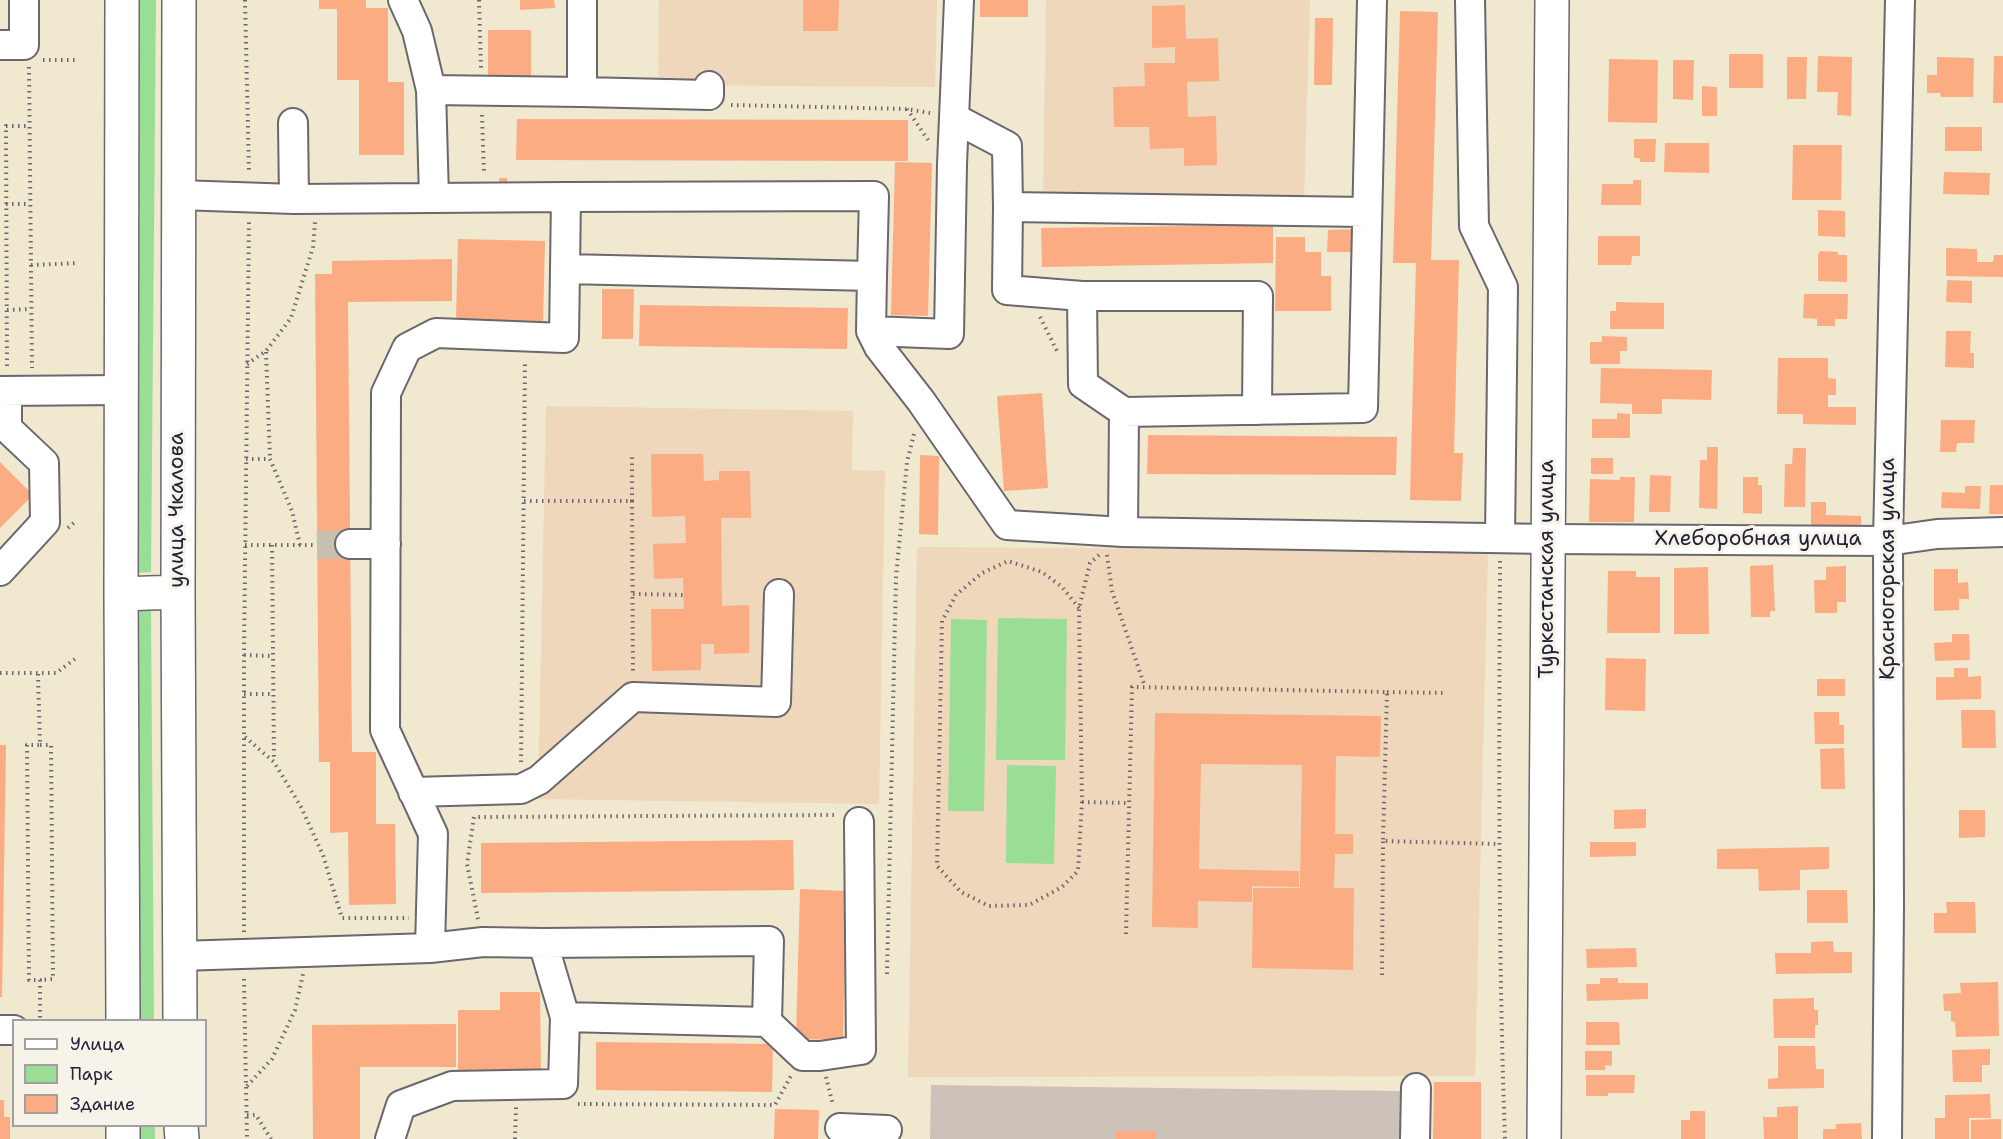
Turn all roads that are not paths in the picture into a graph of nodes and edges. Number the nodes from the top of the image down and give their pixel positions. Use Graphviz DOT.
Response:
graph roads {
  1 [pos="24,0"];
  2 [pos="122,0"];
  3 [pos="178,0"];
  4 [pos="403,0"];
  5 [pos="582,0"];
  6 [pos="959,0"];
  7 [pos="1372,0"];
  8 [pos="1470,0"];
  9 [pos="1552,0"];
  10 [pos="1900,0"];
  11 [pos="12,45"];
  12 [pos="709,86"];
  13 [pos="430,90"];
  14 [pos="582,92"];
  15 [pos="954,118"];
  16 [pos="292,123"];
  17 [pos="179,195"];
  18 [pos="566,197"];
  19 [pos="434,198"];
  20 [pos="305,199"];
  21 [pos="1008,207"];
  22 [pos="1366,212"];
  23 [pos="565,269"];
  24 [pos="872,276"];
  25 [pos="1082,296"];
  26 [pos="871,331"];
  27 [pos="121,390"];
  28 [pos="13,391"];
  29 [pos="1257,410"];
  30 [pos="1124,411"];
  31 [pos="1123,532"];
  32 [pos="2003,532"];
  33 [pos="1500,538"];
  34 [pos="1548,539"];
  35 [pos="1888,541"];
  36 [pos="350,544"];
  37 [pos="386,544"];
  38 [pos="0,571"];
  39 [pos="178,592"];
  40 [pos="121,594"];
  41 [pos="779,594"];
  42 [pos="413,792"];
  43 [pos="862,818"];
  44 [pos="543,943"];
  45 [pos="430,948"];
  46 [pos="179,956"];
  47 [pos="566,1017"];
  48 [pos="123,1019"];
  49 [pos="180,1019"];
  50 [pos="767,1022"];
  51 [pos="1416,1088"];
  52 [pos="839,1125"];
  53 [pos="887,1130"];
  54 [pos="390,1139"];
  55 [pos="1415,1139"];
  56 [pos="1544,1139"];
  57 [pos="1887,1139"];
  1 -- 11 [label="street"];
  2 -- 27 [label="main road"];
  3 -- 17 [label="main road, улица Чкалова"];
  4 -- 13 [label="street"];
  5 -- 14 [label="street"];
  6 -- 15 [label="street"];
  7 -- 22 [label="street"];
  8 -- 33 [label="street"];
  9 -- 34 [label="main road, Туркестанская улица"];
  10 -- 35 [label="street, Красногорская улица"];
  12 -- 14 [label="street"];
  13 -- 14 [label="street"];
  13 -- 19 [label="street"];
  15 -- 21 [label="street"];
  15 -- 26 [label="street"];
  16 -- 20 [label="street"];
  17 -- 20 [label="street"];
  17 -- 39 [label="main road, улица Чкалова"];
  18 -- 19 [label="street"];
  18 -- 23 [label="street"];
  18 -- 24 [label="street"];
  19 -- 20 [label="street"];
  21 -- 22 [label="street"];
  21 -- 25 [label="street"];
  22 -- 29 [label="street"];
  23 -- 24 [label="street"];
  23 -- 37 [label="street"];
  24 -- 26 [label="street"];
  25 -- 29 [label="street"];
  25 -- 30 [label="street"];
  26 -- 31 [label="street, Хлеборобная улица"];
  27 -- 28 [label="street"];
  27 -- 40 [label="main road"];
  28 -- 38 [label="street"];
  29 -- 30 [label="street"];
  30 -- 31 [label="street"];
  31 -- 33 [label="street, Хлеборобная улица"];
  32 -- 35 [label="street, Хлеборобная улица"];
  33 -- 34 [label="street, Хлеборобная улица"];
  34 -- 35 [label="street, Хлеборобная улица"];
  34 -- 56 [label="main road, Туркестанская улица"];
  35 -- 57 [label="street, Красногорская улица"];
  36 -- 37 [label="street"];
  37 -- 42 [label="street"];
  39 -- 40 [label="main road"];
  39 -- 46 [label="main road, улица Чкалова"];
  40 -- 48 [label="main road"];
  41 -- 42 [label="street"];
  42 -- 45 [label="street"];
  43 -- 50 [label="street"];
  44 -- 45 [label="street"];
  44 -- 47 [label="street"];
  44 -- 50 [label="street"];
  45 -- 46 [label="street"];
  46 -- 49 [label="main road, улица Чкалова"];
  47 -- 50 [label="street"];
  47 -- 54 [label="street"];
  51 -- 55 [label="street"];
  52 -- 53 [label="street"];
}
